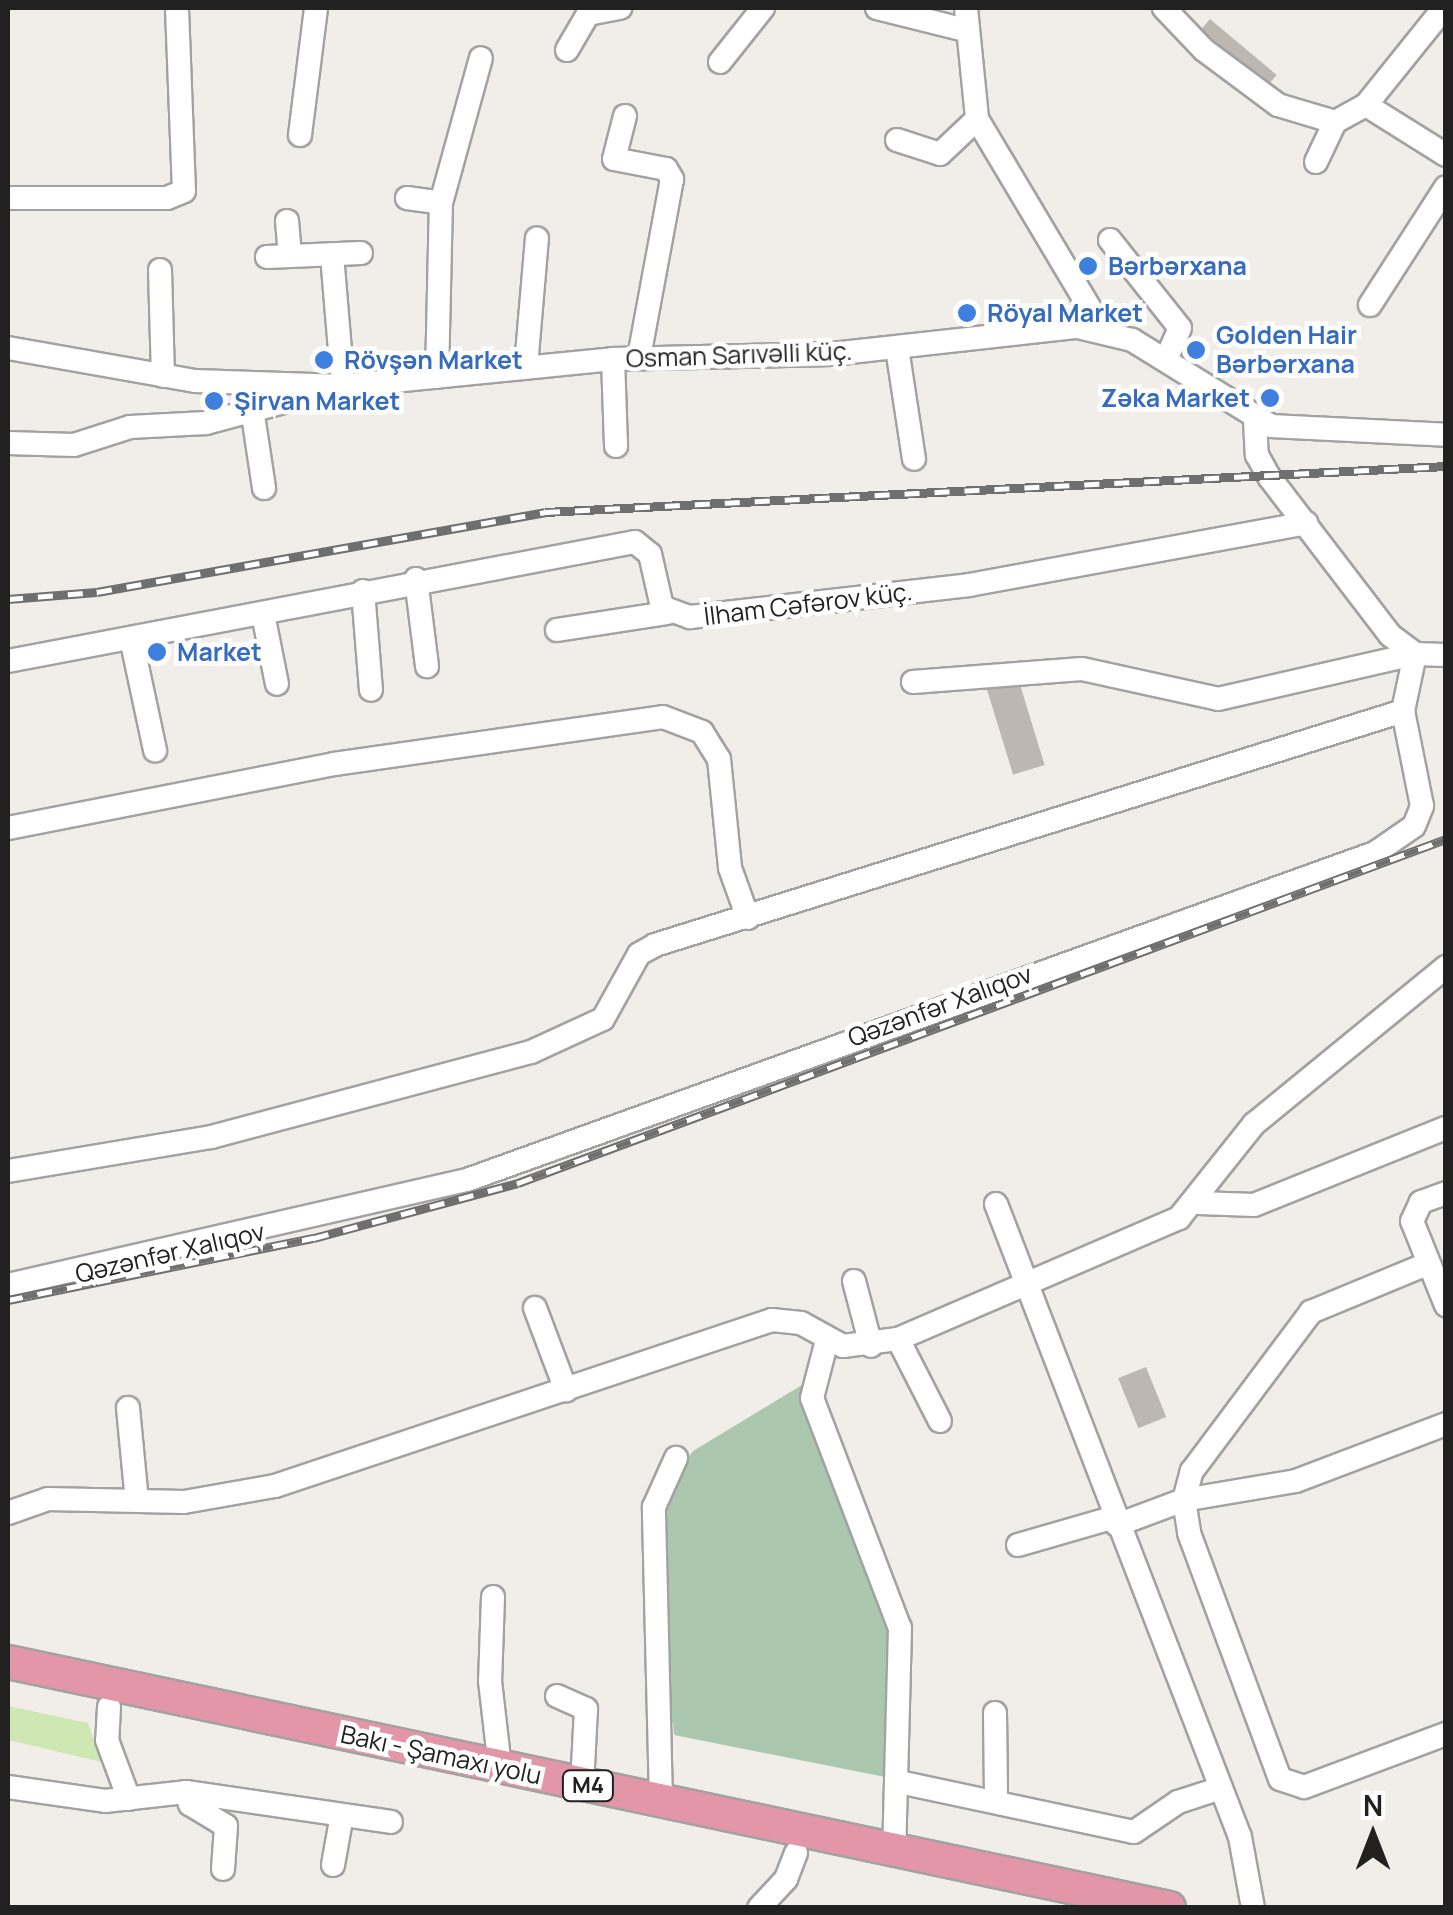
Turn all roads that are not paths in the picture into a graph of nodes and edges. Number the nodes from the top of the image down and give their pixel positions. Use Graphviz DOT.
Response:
graph roads {
  1 [pos="177,8"];
  2 [pos="316,8"];
  3 [pos="620,8"];
  4 [pos="763,8"];
  5 [pos="877,8"];
  6 [pos="1164,8"];
  7 [pos="1444,8"];
  8 [pos="966,19"];
  9 [pos="567,50"];
  10 [pos="482,58"];
  11 [pos="720,62"];
  12 [pos="1366,104"];
  13 [pos="625,116"];
  14 [pos="977,119"];
  15 [pos="1335,122"];
  16 [pos="300,135"];
  17 [pos="897,140"];
  18 [pos="1446,155"];
  19 [pos="1316,162"];
  20 [pos="1446,187"];
  21 [pos="8,198"];
  22 [pos="406,198"];
  23 [pos="440,202"];
  24 [pos="287,221"];
  25 [pos="537,238"];
  26 [pos="1110,240"];
  27 [pos="361,253"];
  28 [pos="332,254"];
  29 [pos="160,270"];
  30 [pos="1370,305"];
  31 [pos="1102,329"];
  32 [pos="8,348"];
  33 [pos="896,348"];
  34 [pos="640,357"];
  35 [pos="613,358"];
  36 [pos="1166,359"];
  37 [pos="526,366"];
  38 [pos="163,376"];
  39 [pos="438,377"];
  40 [pos="248,385"];
  41 [pos="344,386"];
  42 [pos="254,415"];
  43 [pos="1255,421"];
  44 [pos="1446,434"];
  45 [pos="8,442"];
  46 [pos="616,446"];
  47 [pos="914,458"];
  48 [pos="264,488"];
  49 [pos="1306,523"];
  50 [pos="416,579"];
  51 [pos="363,591"];
  52 [pos="668,613"];
  53 [pos="263,614"];
  54 [pos="557,630"];
  55 [pos="131,638"];
  56 [pos="1415,654"];
  57 [pos="1446,655"];
  58 [pos="8,661"];
  59 [pos="427,666"];
  60 [pos="913,682"];
  61 [pos="277,684"];
  62 [pos="371,690"];
  63 [pos="1403,711"];
  64 [pos="155,750"];
  65 [pos="8,828"];
  66 [pos="748,918"];
  67 [pos="1446,966"];
  68 [pos="1446,1128"];
  69 [pos="8,1171"];
  70 [pos="1446,1193"];
  71 [pos="1198,1203"];
  72 [pos="996,1204"];
  73 [pos="1426,1264"];
  74 [pos="854,1281"];
  75 [pos="8,1285"];
  76 [pos="1024,1290"];
  77 [pos="1446,1305"];
  78 [pos="535,1308"];
  79 [pos="898,1339"];
  80 [pos="827,1340"];
  81 [pos="871,1346"];
  82 [pos="566,1390"];
  83 [pos="128,1408"];
  84 [pos="940,1422"];
  85 [pos="1446,1424"];
  86 [pos="676,1458"];
  87 [pos="1184,1500"];
  88 [pos="136,1501"];
  89 [pos="8,1513"];
  90 [pos="1116,1520"];
  91 [pos="1018,1545"];
  92 [pos="493,1597"];
  93 [pos="8,1662"];
  94 [pos="8,1685"];
  95 [pos="557,1696"];
  96 [pos="109,1706"];
  97 [pos="995,1712"];
  98 [pos="1446,1734"];
  99 [pos="500,1768"];
  100 [pos="898,1782"];
  101 [pos="582,1785"];
  102 [pos="8,1787"];
  103 [pos="1221,1788"];
  104 [pos="186,1792"];
  105 [pos="129,1798"];
  106 [pos="996,1801"];
  107 [pos="661,1802"];
  108 [pos="341,1820"];
  109 [pos="391,1822"];
  110 [pos="894,1850"];
  111 [pos="796,1853"];
  112 [pos="334,1866"];
  113 [pos="223,1870"];
  114 [pos="759,1908"];
  115 [pos="1062,1908"];
  116 [pos="1169,1908"];
  117 [pos="1253,1908"];
  1 -- 21 [label="street"];
  2 -- 16 [label="street"];
  3 -- 9 [label="street"];
  4 -- 11 [label="street"];
  5 -- 8 [label="street"];
  6 -- 15 [label="street"];
  7 -- 12 [label="street"];
  8 -- 14 [label="street"];
  10 -- 23 [label="street"];
  12 -- 15 [label="street"];
  12 -- 18 [label="street"];
  13 -- 34 [label="street"];
  14 -- 17 [label="street"];
  14 -- 31 [label="street"];
  15 -- 19 [label="street"];
  20 -- 30 [label="street"];
  22 -- 23 [label="street"];
  23 -- 39 [label="street"];
  24 -- 28 [label="street"];
  25 -- 37 [label="street"];
  26 -- 36 [label="street"];
  27 -- 28 [label="street"];
  28 -- 41 [label="street"];
  29 -- 38 [label="street"];
  31 -- 33 [label="street, Osman Sarıvəlli küç."];
  31 -- 36 [label="street, Osman Sarıvəlli küç."];
  32 -- 38 [label="street, Osman Sarıvəlli küç."];
  33 -- 34 [label="street, Osman Sarıvəlli küç."];
  33 -- 47 [label="street"];
  34 -- 35 [label="street, Osman Sarıvəlli küç."];
  35 -- 37 [label="street, Osman Sarıvəlli küç."];
  35 -- 46 [label="street"];
  36 -- 43 [label="street, Osman Sarıvəlli küç."];
  37 -- 39 [label="street, Osman Sarıvəlli küç."];
  38 -- 40 [label="street, Osman Sarıvəlli küç."];
  39 -- 41 [label="street, Osman Sarıvəlli küç."];
  40 -- 41 [label="street, Osman Sarıvəlli küç."];
  40 -- 42 [label="street"];
  41 -- 42 [label="street"];
  42 -- 45 [label="street"];
  42 -- 48 [label="street"];
  43 -- 44 [label="street"];
  43 -- 49 [label="street"];
  49 -- 52 [label="street, İlham Cəfərov küç."];
  49 -- 56 [label="street"];
  50 -- 51 [label="street, İlham Cəfərov küç."];
  50 -- 52 [label="street, İlham Cəfərov küç."];
  50 -- 59 [label="street"];
  51 -- 53 [label="street, İlham Cəfərov küç."];
  51 -- 62 [label="street"];
  52 -- 54 [label="street"];
  53 -- 55 [label="street, İlham Cəfərov küç."];
  53 -- 61 [label="street"];
  55 -- 58 [label="street, İlham Cəfərov küç."];
  55 -- 64 [label="street"];
  56 -- 57 [label="street"];
  56 -- 60 [label="street"];
  56 -- 63 [label="street, Qəzənfər Xalıqov"];
  63 -- 66 [label="street"];
  63 -- 75 [label="street, Qəzənfər Xalıqov"];
  65 -- 66 [label="street"];
  66 -- 69 [label="street"];
  67 -- 71 [label="street"];
  68 -- 71 [label="street"];
  70 -- 73 [label="street"];
  71 -- 76 [label="street"];
  72 -- 76 [label="street"];
  73 -- 77 [label="street"];
  73 -- 87 [label="street"];
  74 -- 81 [label="street"];
  76 -- 79 [label="street"];
  76 -- 90 [label="street"];
  78 -- 82 [label="street"];
  79 -- 81 [label="street"];
  79 -- 84 [label="street"];
  80 -- 81 [label="street"];
  80 -- 82 [label="street"];
  80 -- 100 [label="street"];
  82 -- 88 [label="street"];
  83 -- 88 [label="street"];
  85 -- 87 [label="street"];
  86 -- 107 [label="street"];
  87 -- 90 [label="street"];
  87 -- 98 [label="street"];
  88 -- 89 [label="street"];
  90 -- 91 [label="street"];
  90 -- 103 [label="street"];
  92 -- 99 [label="street"];
  93 -- 99 [label="highway, Bakı - Şamaxı yolu / M4"];
  94 -- 96 [label="highway, Bakı - Şamaxı yolu / M4"];
  95 -- 101 [label="street"];
  96 -- 105 [label="street"];
  96 -- 111 [label="highway, Bakı - Şamaxı yolu / M4"];
  97 -- 106 [label="street"];
  99 -- 101 [label="highway, Bakı - Şamaxı yolu / M4"];
  100 -- 106 [label="street"];
  100 -- 110 [label="street"];
  101 -- 107 [label="highway, Bakı - Şamaxı yolu / M4"];
  102 -- 105 [label="street"];
  103 -- 106 [label="street"];
  103 -- 117 [label="street"];
  104 -- 105 [label="street"];
  104 -- 108 [label="street"];
  104 -- 113 [label="street"];
  107 -- 110 [label="highway, Bakı - Şamaxı yolu / M4"];
  108 -- 109 [label="street"];
  108 -- 112 [label="street"];
  110 -- 116 [label="highway, Bakı - Şamaxı yolu / M4"];
  111 -- 114 [label="street"];
  111 -- 115 [label="highway, Bakı - Şamaxı yolu / M4"];
}
